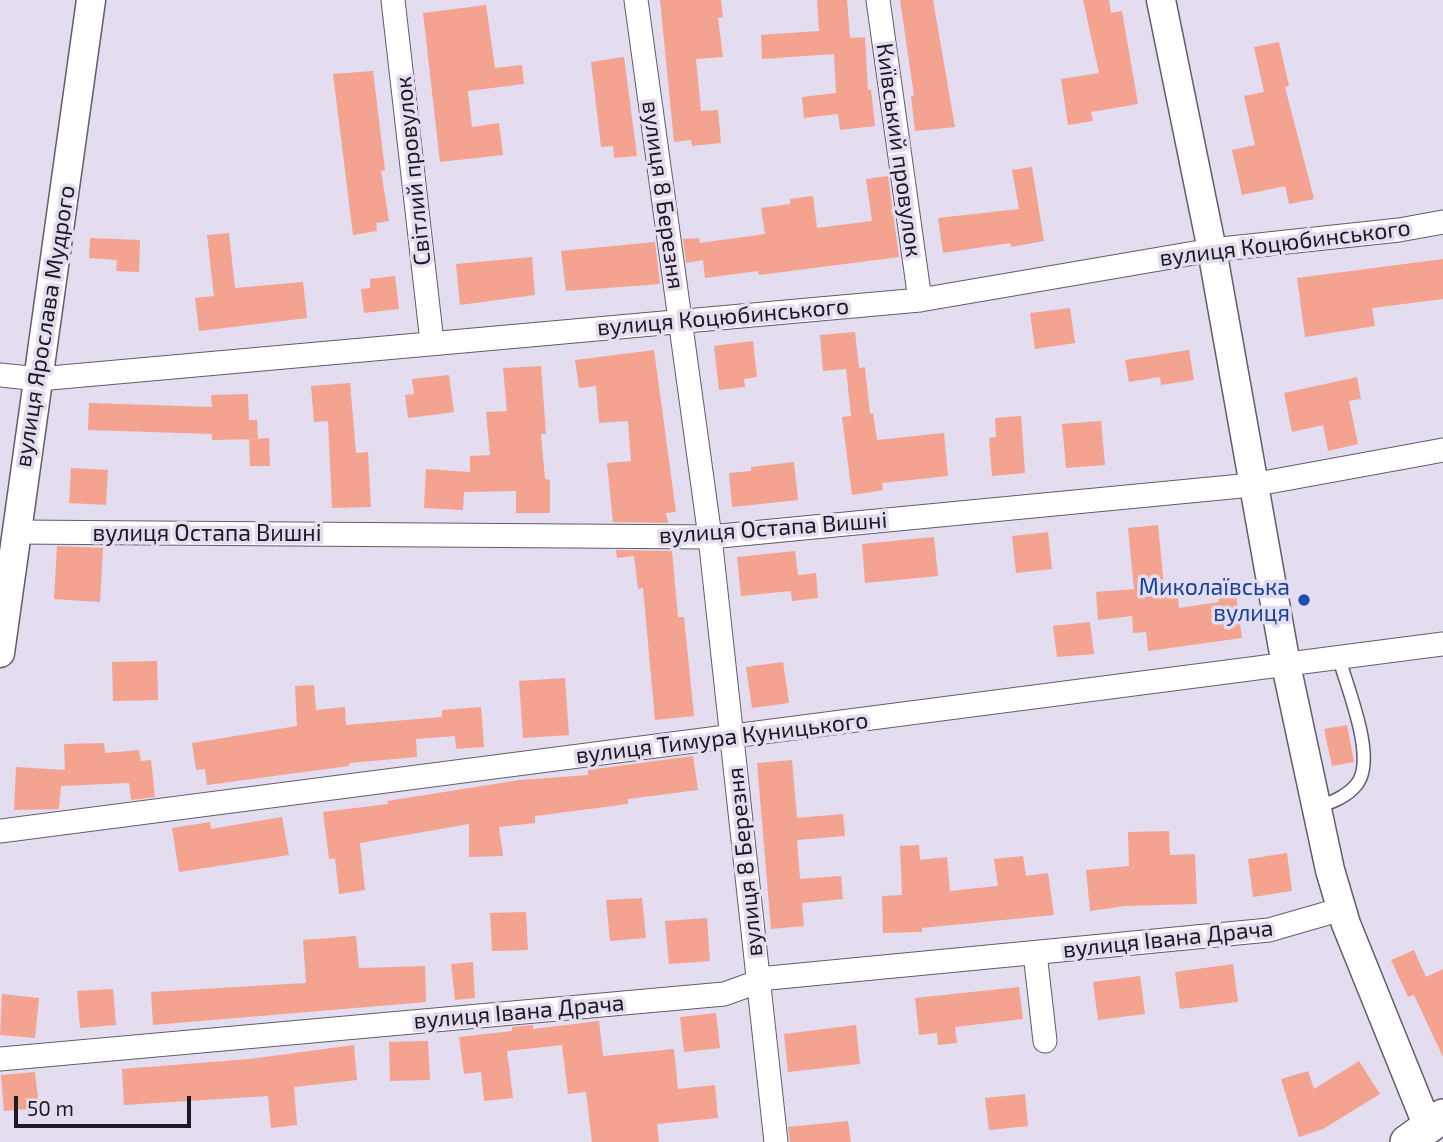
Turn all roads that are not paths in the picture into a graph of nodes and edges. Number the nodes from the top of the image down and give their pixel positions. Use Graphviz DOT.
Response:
graph roads {
  1 [pos="91,0"];
  2 [pos="393,0"];
  3 [pos="636,0"];
  4 [pos="878,0"];
  5 [pos="1161,0"];
  6 [pos="1443,222"];
  7 [pos="1212,250"];
  8 [pos="920,300"];
  9 [pos="681,321"];
  10 [pos="432,342"];
  11 [pos="0,375"];
  12 [pos="39,379"];
  13 [pos="1443,450"];
  14 [pos="1252,485"];
  15 [pos="15,531"];
  16 [pos="710,537"];
  17 [pos="1443,644"];
  18 [pos="0,653"];
  19 [pos="1339,658"];
  20 [pos="1286,665"];
  21 [pos="731,737"];
  22 [pos="1315,808"];
  23 [pos="0,831"];
  24 [pos="1342,909"];
  25 [pos="1035,953"];
  26 [pos="758,984"];
  27 [pos="1045,1041"];
  28 [pos="0,1059"];
  29 [pos="1426,1128"];
  30 [pos="776,1142"];
  1 -- 12 [label="street, вулиця Ярослава Мудрого"];
  2 -- 10 [label="street, Світлий провулок"];
  3 -- 9 [label="street, вулиця 8 Березня"];
  4 -- 8 [label="street, Київський провулок"];
  5 -- 7 [label="street"];
  6 -- 7 [label="street, вулиця Коцюбинського"];
  7 -- 8 [label="street, вулиця Коцюбинського"];
  7 -- 14 [label="street"];
  8 -- 9 [label="street, вулиця Коцюбинського"];
  9 -- 10 [label="street, вулиця Коцюбинського"];
  9 -- 16 [label="street, вулиця 8 Березня"];
  10 -- 12 [label="street, вулиця Коцюбинського"];
  11 -- 12 [label="street, вулиця Коцюбинського"];
  12 -- 15 [label="street, вулиця Ярослава Мудрого"];
  13 -- 14 [label="street, вулиця Остапа Вишні"];
  14 -- 16 [label="street, вулиця Остапа Вишні"];
  14 -- 20 [label="street"];
  15 -- 16 [label="street, вулиця Остапа Вишні"];
  15 -- 18 [label="street, вулиця Ярослава Мудрого"];
  16 -- 21 [label="street, вулиця 8 Березня"];
  17 -- 19 [label="street, вулиця Тимура Куницького"];
  19 -- 20 [label="street, вулиця Тимура Куницького"];
  19 -- 22 [label="lane"];
  20 -- 21 [label="street, вулиця Тимура Куницького"];
  20 -- 22 [label="street"];
  21 -- 23 [label="street, вулиця Тимура Куницького"];
  21 -- 26 [label="street, вулиця 8 Березня"];
  22 -- 24 [label="street"];
  24 -- 25 [label="street, вулиця Івана Драча"];
  24 -- 29 [label="street"];
  25 -- 26 [label="street, вулиця Івана Драча"];
  25 -- 27 [label="street, вулиця Івана Драча"];
  26 -- 28 [label="street, вулиця Івана Драча"];
  26 -- 30 [label="street, вулиця 8 Березня"];
}
